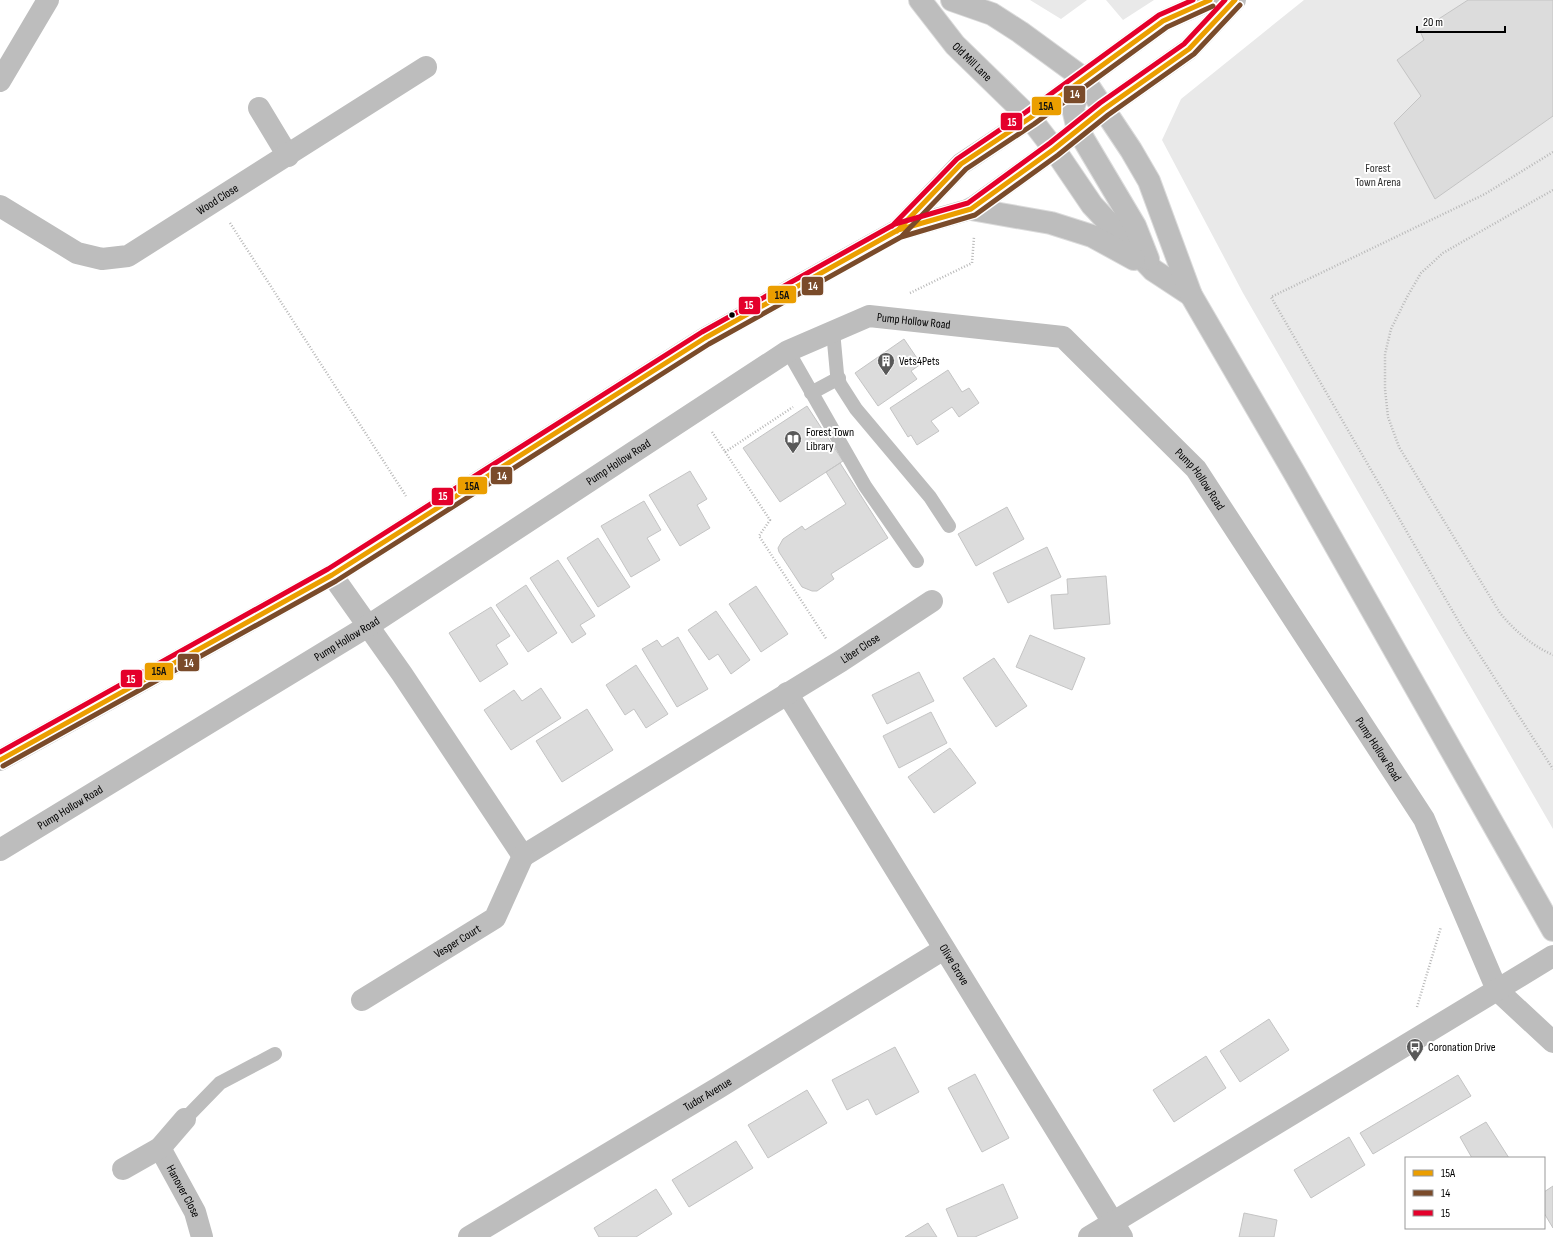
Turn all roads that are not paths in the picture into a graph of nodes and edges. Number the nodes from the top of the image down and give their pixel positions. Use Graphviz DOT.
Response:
graph roads {
  1 [pos="48,0"];
  2 [pos="920,0"];
  3 [pos="952,0"];
  4 [pos="1210,0"];
  5 [pos="1235,0"];
  6 [pos="426,67"];
  7 [pos="1083,78"];
  8 [pos="0,81"];
  9 [pos="259,108"];
  10 [pos="1104,109"];
  11 [pos="1030,118"];
  12 [pos="1078,130"];
  13 [pos="1054,149"];
  14 [pos="288,156"];
  15 [pos="0,206"];
  16 [pos="971,209"];
  17 [pos="898,230"];
  18 [pos="1152,270"];
  19 [pos="1191,295"];
  20 [pos="833,331"];
  21 [pos="788,351"];
  22 [pos="839,378"];
  23 [pos="811,393"];
  24 [pos="949,526"];
  25 [pos="917,561"];
  26 [pos="332,576"];
  27 [pos="932,601"];
  28 [pos="368,626"];
  29 [pos="787,693"];
  30 [pos="0,760"];
  31 [pos="0,850"];
  32 [pos="523,856"];
  33 [pos="1553,930"];
  34 [pos="944,949"];
  35 [pos="1553,956"];
  36 [pos="1497,990"];
  37 [pos="362,1000"];
  38 [pos="1553,1042"];
  39 [pos="275,1054"];
  40 [pos="185,1119"];
  41 [pos="160,1148"];
  42 [pos="123,1169"];
  43 [pos="1118,1230"];
  44 [pos="202,1237"];
  45 [pos="469,1237"];
  46 [pos="1089,1237"];
  1 -- 8 [label="street"];
  2 -- 11 [label="street, Old Mill Lane"];
  3 -- 7 [label="street"];
  4 -- 7 [label="main road"];
  5 -- 10 [label="main road"];
  6 -- 14 [label="street, Wood Close"];
  7 -- 10 [label="street"];
  7 -- 11 [label="main road"];
  7 -- 12 [label="street"];
  9 -- 14 [label="street"];
  10 -- 12 [label="main road"];
  10 -- 19 [label="street"];
  11 -- 13 [label="street, Old Mill Lane"];
  11 -- 17 [label="main road"];
  12 -- 13 [label="main road"];
  12 -- 18 [label="street"];
  13 -- 16 [label="main road"];
  13 -- 18 [label="street"];
  14 -- 15 [label="street, Wood Close"];
  16 -- 17 [label="main road"];
  16 -- 18 [label="street"];
  17 -- 26 [label="main road"];
  18 -- 19 [label="street"];
  19 -- 33 [label="street"];
  20 -- 21 [label="street, Pump Hollow Road"];
  20 -- 22 [label="lane"];
  20 -- 36 [label="street, Pump Hollow Road"];
  21 -- 23 [label="lane"];
  21 -- 28 [label="street, Pump Hollow Road"];
  22 -- 23 [label="lane"];
  22 -- 24 [label="lane"];
  23 -- 25 [label="lane"];
  26 -- 28 [label="street"];
  26 -- 30 [label="main road"];
  27 -- 29 [label="street, Liber Close"];
  28 -- 31 [label="street, Pump Hollow Road"];
  28 -- 32 [label="street"];
  29 -- 32 [label="street, Liber Close"];
  29 -- 34 [label="street, Olive Grove"];
  32 -- 37 [label="street, Vesper Court"];
  34 -- 43 [label="street, Olive Grove"];
  34 -- 45 [label="street, Tudor Avenue"];
  35 -- 36 [label="street"];
  36 -- 38 [label="street, Pump Hollow Road"];
  36 -- 43 [label="street"];
  39 -- 40 [label="lane"];
  40 -- 41 [label="street"];
  41 -- 42 [label="street"];
  41 -- 44 [label="street, Hanover Close"];
  43 -- 46 [label="street"];
}
